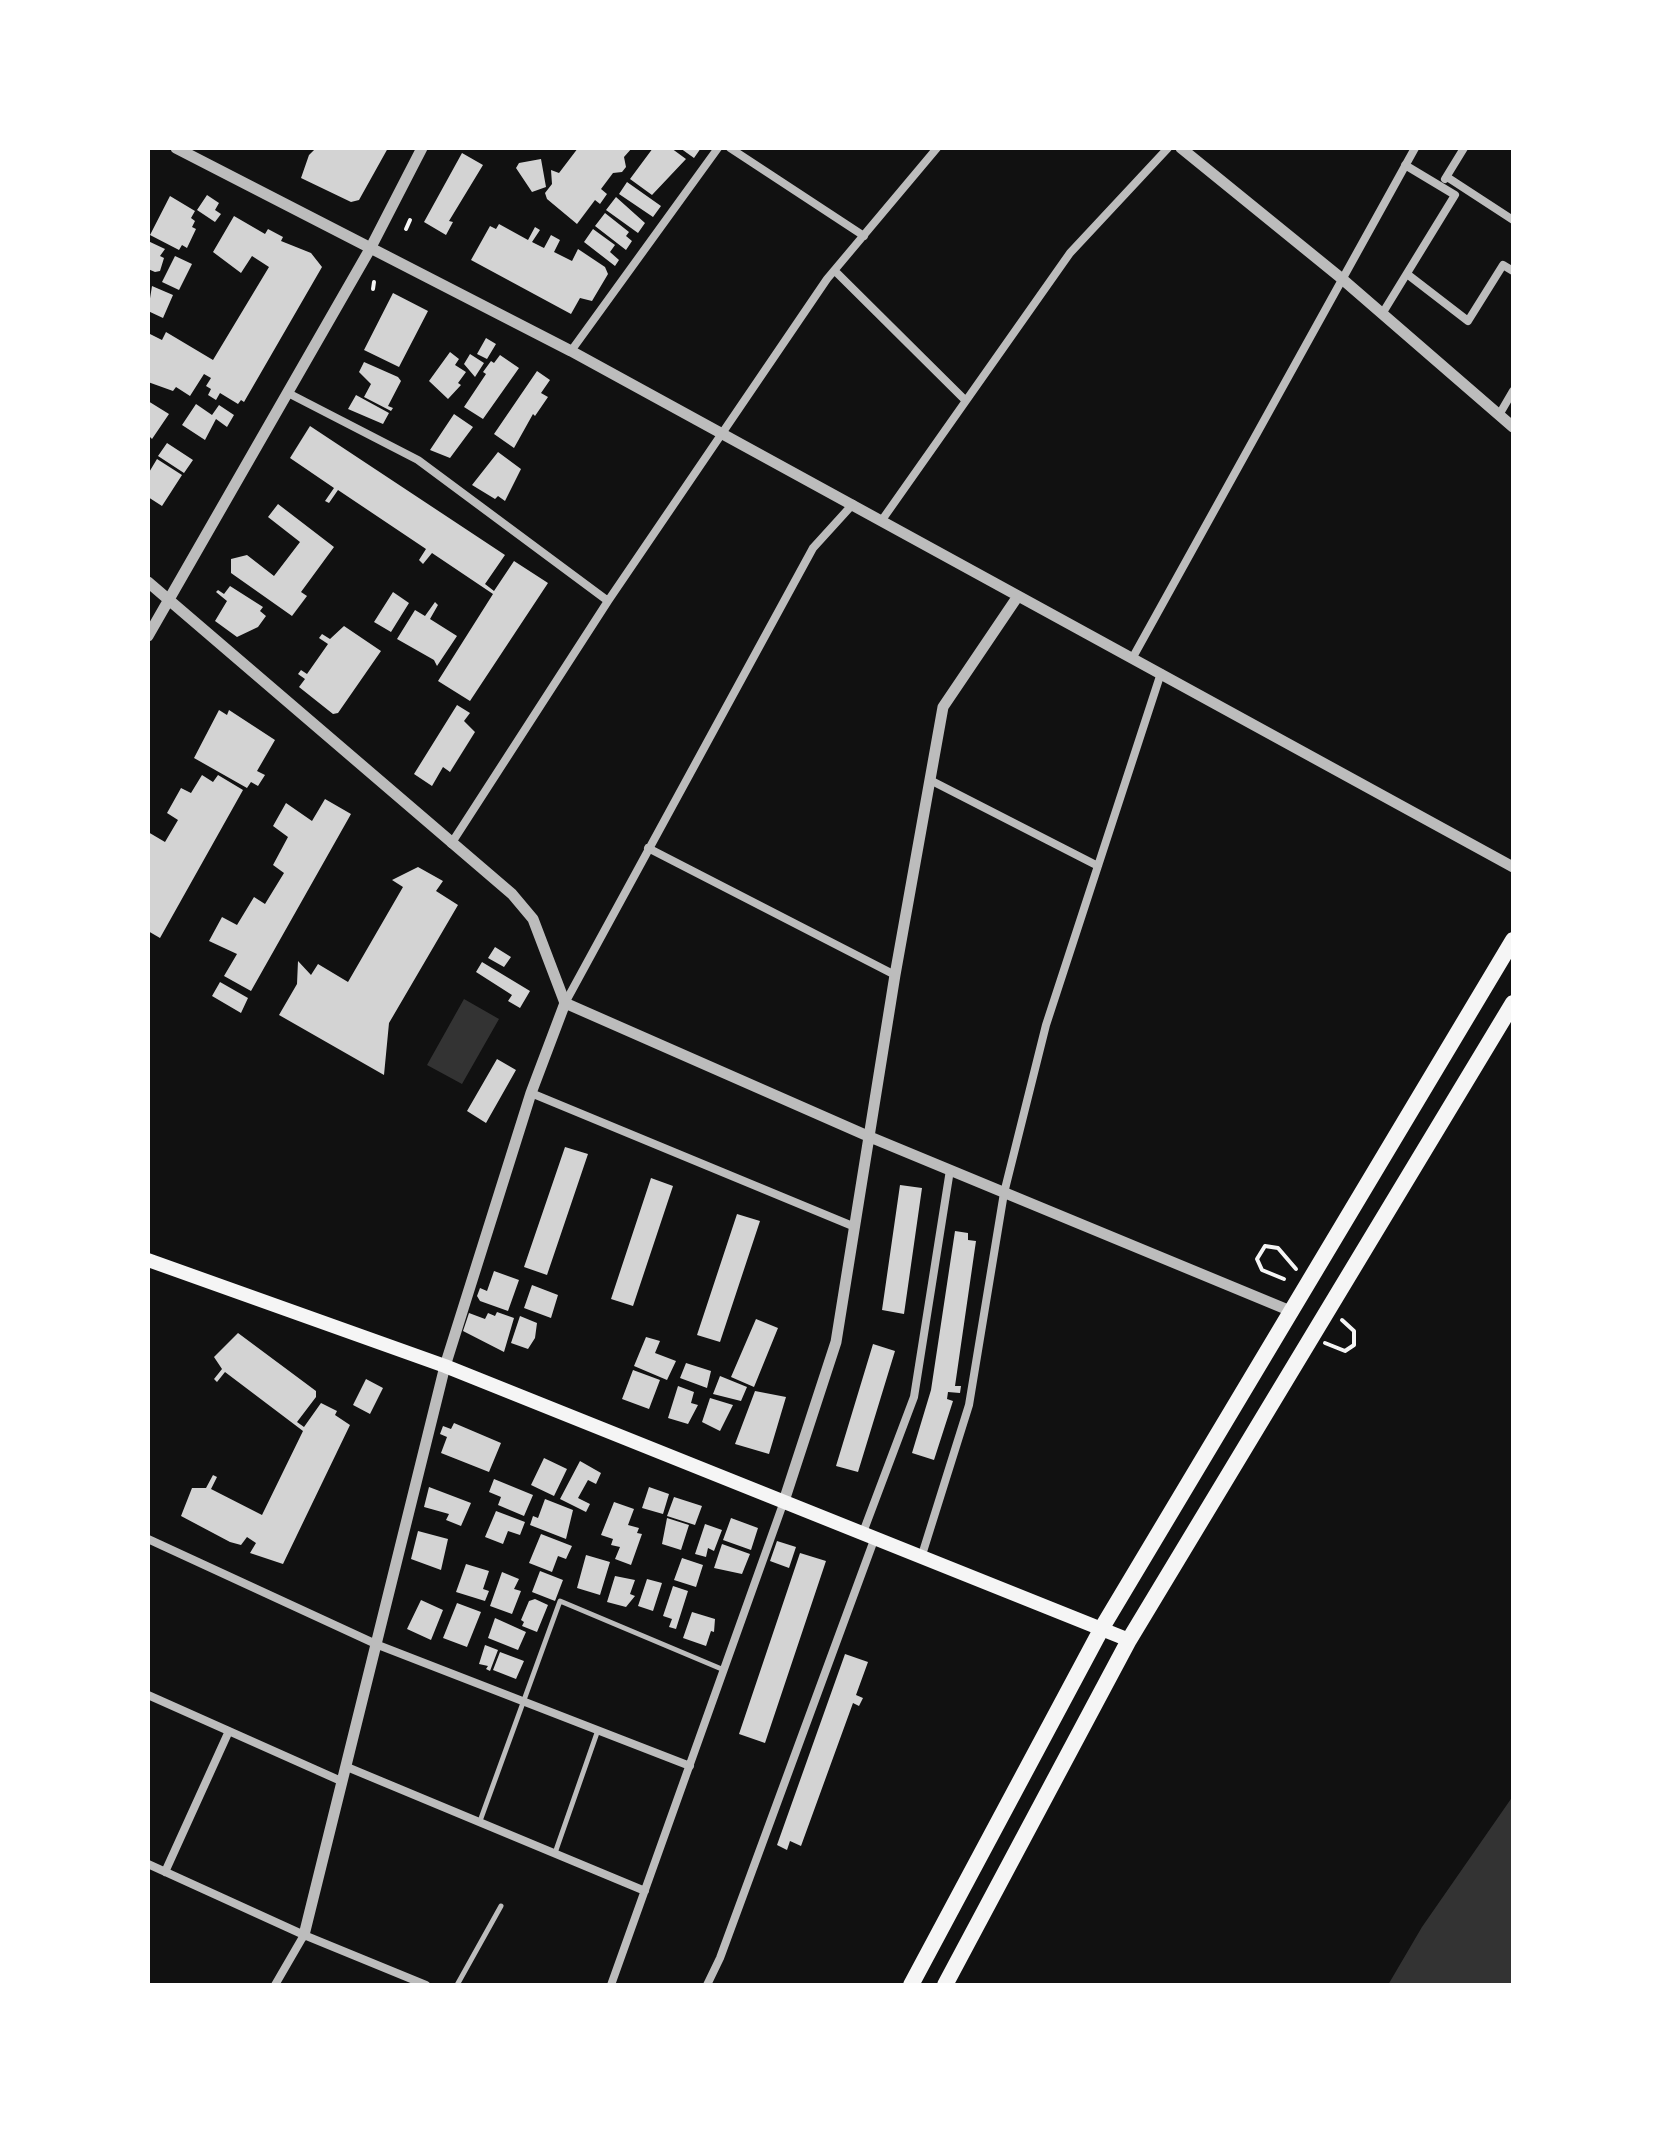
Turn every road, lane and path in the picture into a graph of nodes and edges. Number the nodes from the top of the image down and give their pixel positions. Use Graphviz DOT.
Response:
graph roads {
  1 [pos="176,148"];
  2 [pos="422,148"];
  3 [pos="718,148"];
  4 [pos="730,148"];
  5 [pos="937,148"];
  6 [pos="1168,148"];
  7 [pos="1181,148"];
  8 [pos="1415,148"];
  9 [pos="1464,148"];
  10 [pos="1405,165"];
  11 [pos="1447,177"];
  12 [pos="1441,186"];
  13 [pos="410,220"];
  14 [pos="1513,220"];
  15 [pos="406,229"];
  16 [pos="864,236"];
  17 [pos="370,249"];
  18 [pos="835,271"];
  19 [pos="1513,271"];
  20 [pos="1407,274"];
  21 [pos="1341,278"];
  22 [pos="374,282"];
  23 [pos="373,289"];
  24 [pos="1382,314"];
  25 [pos="571,351"];
  26 [pos="1513,391"];
  27 [pos="288,393"];
  28 [pos="965,400"];
  29 [pos="1499,415"];
  30 [pos="1513,427"];
  31 [pos="722,434"];
  32 [pos="853,504"];
  33 [pos="882,520"];
  34 [pos="148,582"];
  35 [pos="1018,596"];
  36 [pos="169,599"];
  37 [pos="608,601"];
  38 [pos="148,636"];
  39 [pos="1133,657"];
  40 [pos="1161,673"];
  41 [pos="930,780"];
  42 [pos="451,845"];
  43 [pos="648,848"];
  44 [pos="1098,866"];
  45 [pos="1513,867"];
  46 [pos="1513,940"];
  47 [pos="895,975"];
  48 [pos="565,1003"];
  49 [pos="1513,1003"];
  50 [pos="531,1093"];
  51 [pos="870,1137"];
  52 [pos="950,1170"];
  53 [pos="1004,1193"];
  54 [pos="855,1227"];
  55 [pos="148,1260"];
  56 [pos="1291,1263"];
  57 [pos="1284,1279"];
  58 [pos="1293,1312"];
  59 [pos="1339,1317"];
  60 [pos="1333,1347"];
  61 [pos="445,1366"];
  62 [pos="783,1504"];
  63 [pos="868,1537"];
  64 [pos="148,1539"];
  65 [pos="921,1558"];
  66 [pos="1103,1626"];
  67 [pos="1129,1640"];
  68 [pos="378,1645"];
  69 [pos="724,1670"];
  70 [pos="148,1695"];
  71 [pos="522,1701"];
  72 [pos="598,1730"];
  73 [pos="229,1731"];
  74 [pos="690,1766"];
  75 [pos="347,1767"];
  76 [pos="341,1781"];
  77 [pos="480,1822"];
  78 [pos="554,1853"];
  79 [pos="148,1864"];
  80 [pos="165,1872"];
  81 [pos="645,1891"];
  82 [pos="501,1906"];
  83 [pos="304,1935"];
  84 [pos="275,1985"];
  85 [pos="426,1985"];
  86 [pos="457,1985"];
  87 [pos="611,1985"];
  88 [pos="707,1985"];
  89 [pos="911,1985"];
  90 [pos="945,1985"];
  1 -- 17 [label="street"];
  2 -- 17 [label="street"];
  3 -- 25 [label="street"];
  4 -- 16 [label="street"];
  5 -- 16 [label="street"];
  6 -- 28 [label="street"];
  7 -- 21 [label="street"];
  8 -- 10 [label="street"];
  9 -- 11 [label="street"];
  10 -- 12 [label="street"];
  10 -- 21 [label="street"];
  11 -- 12 [label="street"];
  11 -- 14 [label="street"];
  12 -- 20 [label="street"];
  13 -- 15 [label="path"];
  16 -- 18 [label="street"];
  17 -- 25 [label="street"];
  17 -- 27 [label="street"];
  18 -- 28 [label="street"];
  18 -- 31 [label="street"];
  19 -- 20 [label="street"];
  20 -- 24 [label="street"];
  21 -- 24 [label="street"];
  21 -- 39 [label="street"];
  22 -- 23 [label="path"];
  24 -- 29 [label="street"];
  25 -- 31 [label="street"];
  26 -- 29 [label="street"];
  27 -- 36 [label="street"];
  27 -- 37 [label="street"];
  28 -- 33 [label="street"];
  29 -- 30 [label="street"];
  31 -- 32 [label="street"];
  31 -- 37 [label="street"];
  32 -- 33 [label="street"];
  32 -- 43 [label="street"];
  33 -- 35 [label="street"];
  34 -- 36 [label="street"];
  35 -- 39 [label="street"];
  35 -- 41 [label="street"];
  36 -- 38 [label="street"];
  36 -- 42 [label="street"];
  37 -- 42 [label="street"];
  39 -- 40 [label="street"];
  40 -- 44 [label="street"];
  40 -- 45 [label="street"];
  41 -- 44 [label="street"];
  41 -- 47 [label="street"];
  42 -- 48 [label="street"];
  43 -- 47 [label="street"];
  43 -- 48 [label="street"];
  44 -- 53 [label="street"];
  46 -- 58 [label="highway"];
  47 -- 51 [label="street"];
  48 -- 50 [label="street"];
  48 -- 51 [label="street"];
  49 -- 67 [label="highway"];
  50 -- 54 [label="street"];
  50 -- 61 [label="street"];
  51 -- 52 [label="street"];
  51 -- 54 [label="street"];
  52 -- 53 [label="street"];
  52 -- 63 [label="street"];
  53 -- 58 [label="street"];
  53 -- 65 [label="street"];
  54 -- 62 [label="street"];
  55 -- 61 [label="main road"];
  56 -- 57 [label="path"];
  58 -- 66 [label="highway"];
  59 -- 60 [label="path"];
  61 -- 62 [label="main road"];
  61 -- 68 [label="street"];
  62 -- 63 [label="main road"];
  62 -- 69 [label="street"];
  63 -- 65 [label="main road"];
  63 -- 88 [label="street"];
  64 -- 68 [label="street"];
  65 -- 66 [label="main road"];
  66 -- 67 [label="main road"];
  66 -- 89 [label="highway"];
  67 -- 90 [label="highway"];
  68 -- 71 [label="street"];
  68 -- 75 [label="street"];
  69 -- 71 [label="lane"];
  69 -- 74 [label="street"];
  70 -- 73 [label="street"];
  71 -- 72 [label="street"];
  71 -- 77 [label="lane"];
  72 -- 74 [label="street"];
  72 -- 78 [label="lane"];
  73 -- 76 [label="street"];
  73 -- 80 [label="street"];
  74 -- 81 [label="street"];
  75 -- 76 [label="street"];
  75 -- 77 [label="street"];
  76 -- 83 [label="street"];
  77 -- 78 [label="street"];
  78 -- 81 [label="street"];
  79 -- 80 [label="street"];
  80 -- 83 [label="street"];
  81 -- 87 [label="street"];
  82 -- 86 [label="lane"];
  83 -- 84 [label="street"];
  83 -- 85 [label="street"];
}
